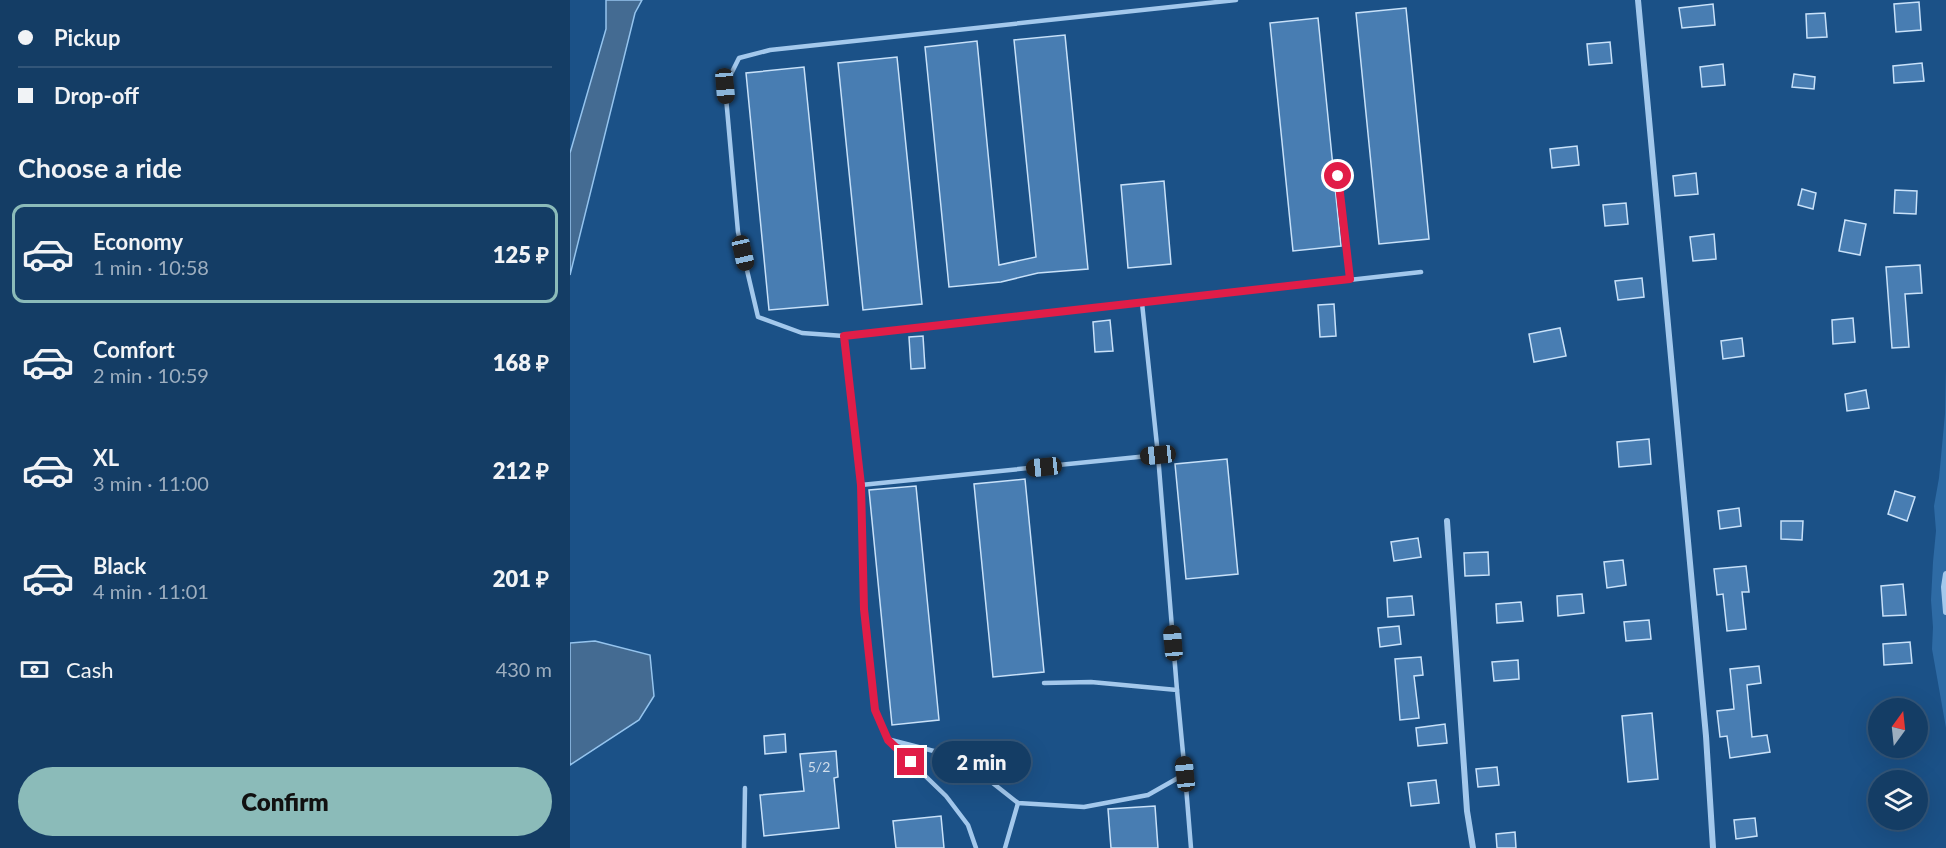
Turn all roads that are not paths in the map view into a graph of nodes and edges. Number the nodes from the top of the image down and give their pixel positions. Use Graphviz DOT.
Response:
graph roads {
  1 [pos="1236,0"];
  2 [pos="1638,0"];
  3 [pos="1338,176"];
  4 [pos="1421,272"];
  5 [pos="1350,279"];
  6 [pos="1142,303"];
  7 [pos="844,336"];
  8 [pos="1158,455"];
  9 [pos="861,485"];
  10 [pos="1447,521"];
  11 [pos="1946,574"];
  12 [pos="1946,612"];
  13 [pos="1044,683"];
  14 [pos="1177,690"];
  15 [pos="888,740"];
  16 [pos="1185,774"];
  17 [pos="745,788"];
  18 [pos="1018,803"];
  19 [pos="744,848"];
  20 [pos="976,848"];
  21 [pos="1005,848"];
  22 [pos="1191,848"];
  23 [pos="1473,848"];
  24 [pos="1713,848"];
  1 -- 7 [label="lane"];
  2 -- 24 [label="street"];
  3 -- 5 [label="lane"];
  4 -- 5 [label="lane"];
  5 -- 6 [label="lane"];
  6 -- 7 [label="lane"];
  6 -- 8 [label="lane"];
  7 -- 9 [label="lane"];
  8 -- 9 [label="lane"];
  8 -- 14 [label="lane"];
  9 -- 15 [label="lane"];
  10 -- 23 [label="street"];
  11 -- 12 [label="street"];
  13 -- 14 [label="lane"];
  14 -- 16 [label="lane"];
  15 -- 18 [label="lane"];
  15 -- 20 [label="lane"];
  16 -- 18 [label="lane"];
  16 -- 22 [label="lane"];
  17 -- 19 [label="lane"];
  18 -- 21 [label="lane"];
}
